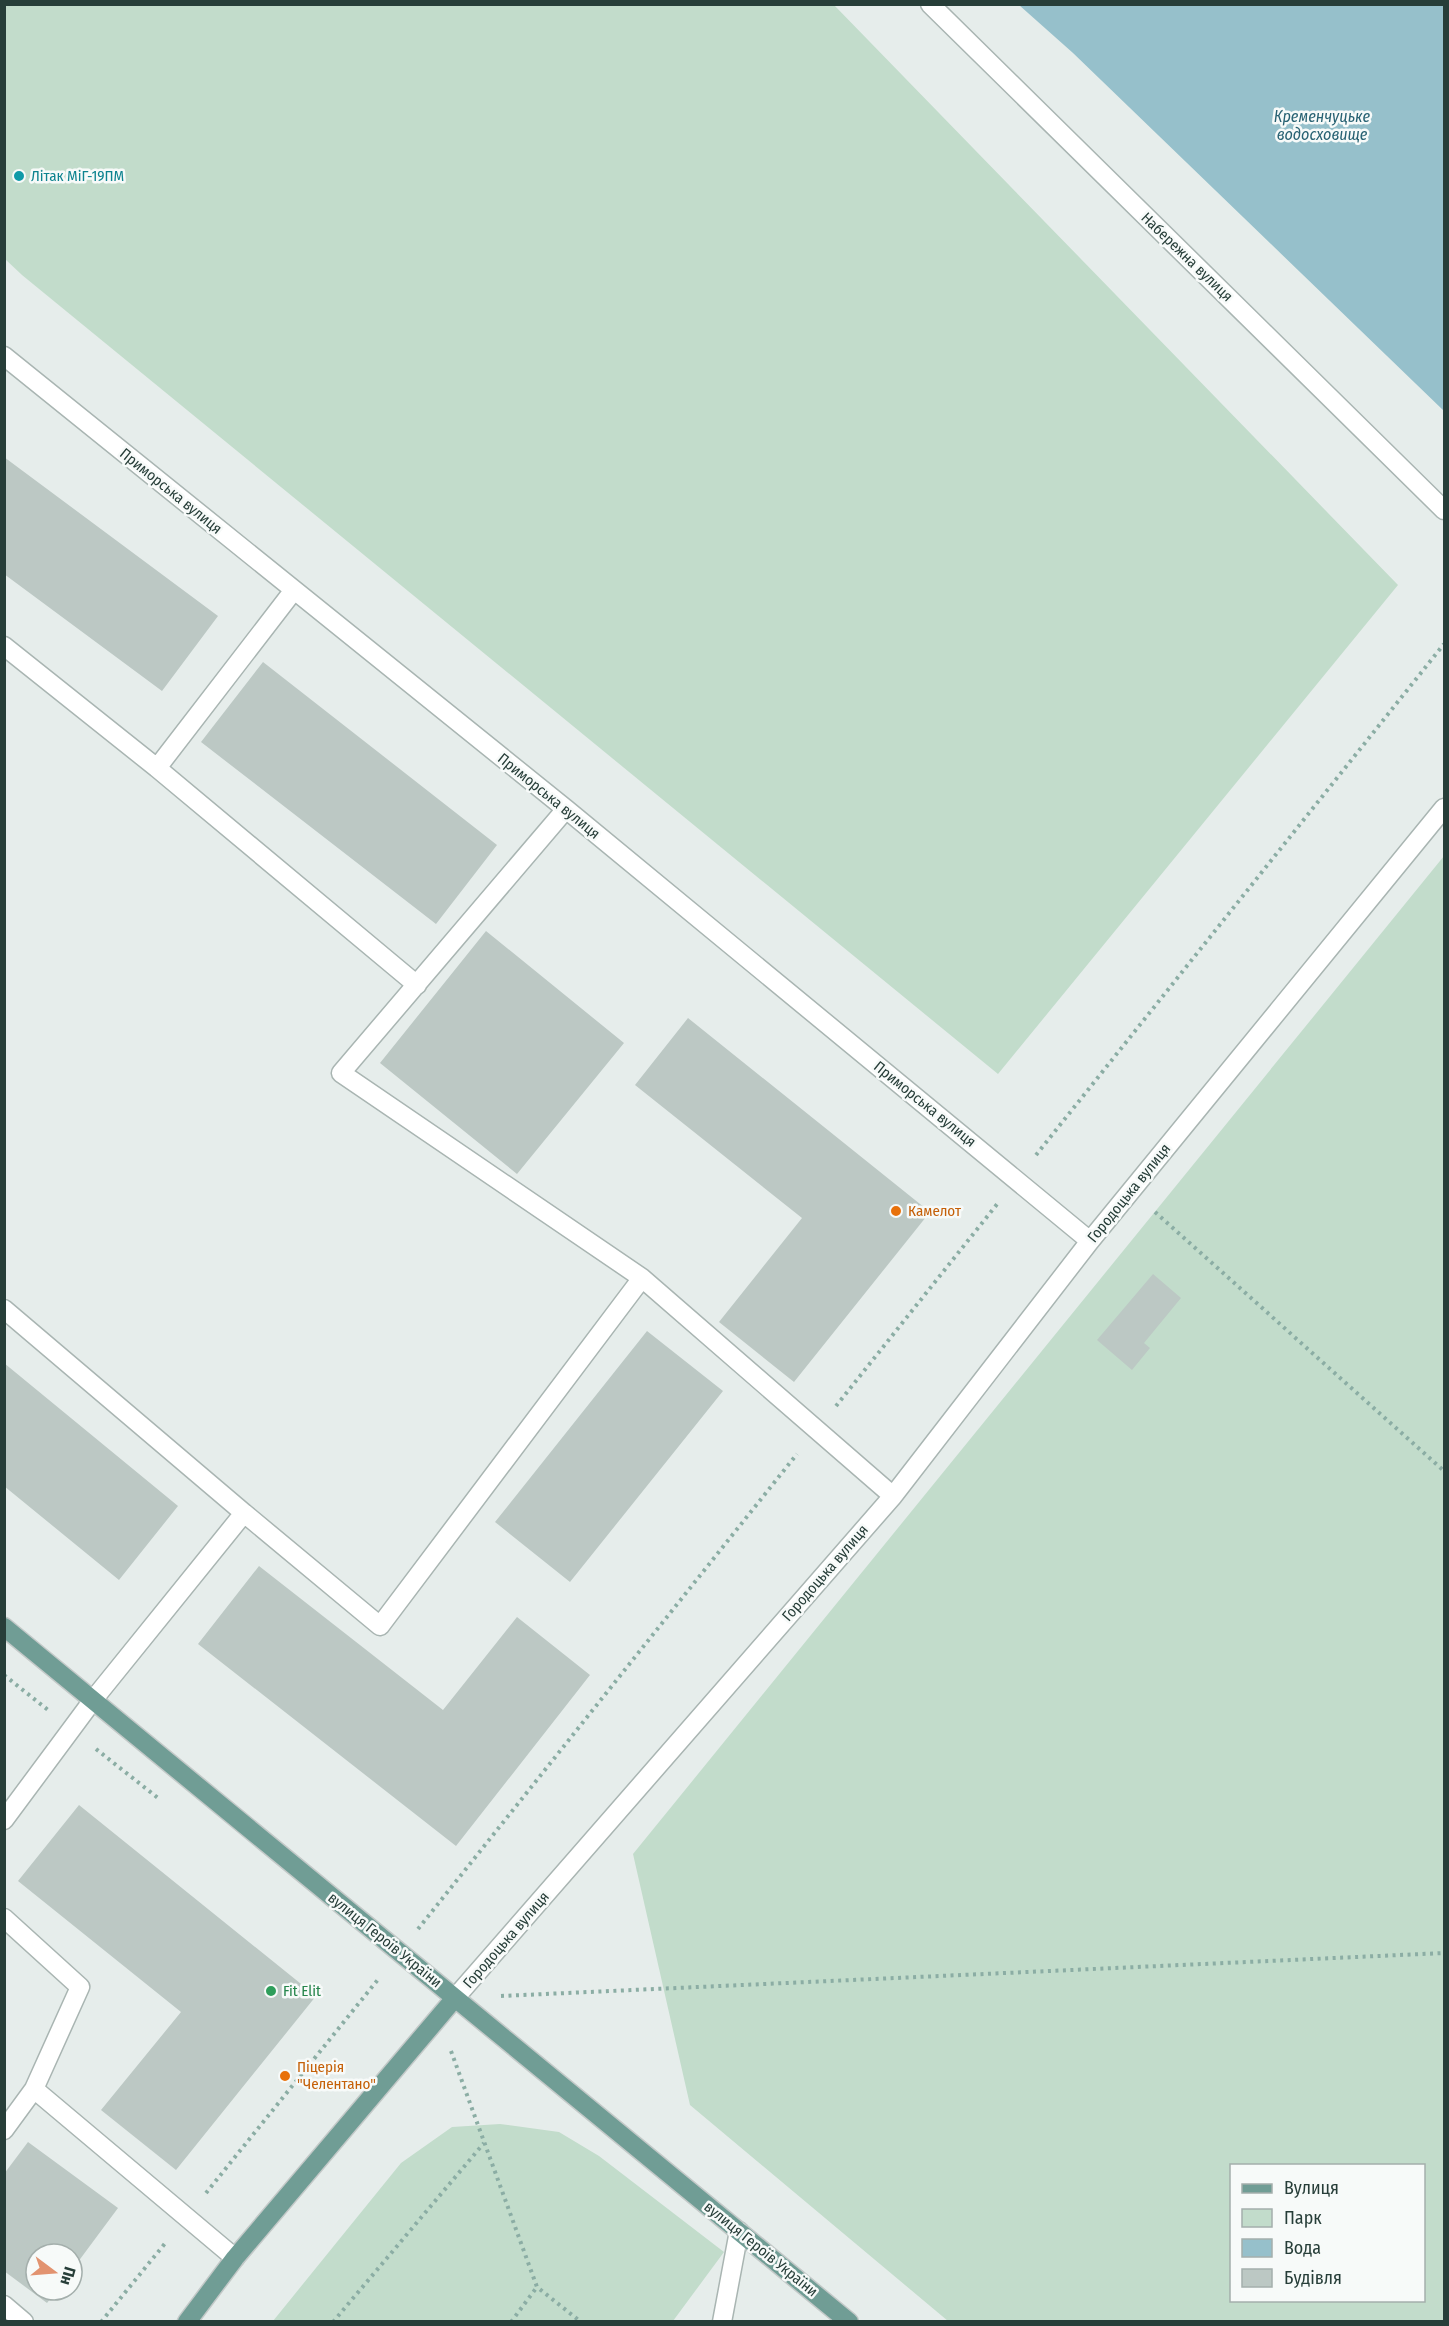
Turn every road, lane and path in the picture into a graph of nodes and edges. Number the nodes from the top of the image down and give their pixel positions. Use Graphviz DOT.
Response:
graph roads {
  1 [pos="930,4"];
  2 [pos="4,356"];
  3 [pos="1444,510"];
  4 [pos="294,590"];
  5 [pos="1444,644"];
  6 [pos="4,645"];
  7 [pos="157,768"];
  8 [pos="1444,808"];
  9 [pos="566,809"];
  10 [pos="417,985"];
  11 [pos="1016,1180"];
  12 [pos="1131,1190"];
  13 [pos="1090,1240"];
  14 [pos="642,1278"];
  15 [pos="4,1309"];
  16 [pos="817,1430"];
  17 [pos="1444,1472"];
  18 [pos="893,1496"];
  19 [pos="244,1513"];
  20 [pos="4,1627"];
  21 [pos="4,1675"];
  22 [pos="93,1700"];
  23 [pos="71,1730"];
  24 [pos="165,1804"];
  25 [pos="4,1820"];
  26 [pos="4,1918"];
  27 [pos="400,1952"];
  28 [pos="1444,1953"];
  29 [pos="455,1998"];
  30 [pos="439,2019"];
  31 [pos="34,2089"];
  32 [pos="4,2130"];
  33 [pos="484,2142"];
  34 [pos="187,2217"];
  35 [pos="739,2231"];
  36 [pos="235,2258"];
  37 [pos="537,2287"];
  38 [pos="4,2305"];
  39 [pos="24,2322"];
  40 [pos="101,2322"];
  41 [pos="187,2322"];
  42 [pos="333,2322"];
  43 [pos="511,2322"];
  44 [pos="581,2322"];
  45 [pos="722,2322"];
  46 [pos="849,2322"];
  1 -- 3 [label="street, Набережна вулиця"];
  2 -- 4 [label="street, Приморська вулиця"];
  4 -- 7 [label="street"];
  4 -- 9 [label="street, Приморська вулиця"];
  5 -- 11 [label="path"];
  6 -- 7 [label="street"];
  7 -- 10 [label="street"];
  8 -- 12 [label="street, Городоцька вулиця"];
  9 -- 10 [label="street"];
  9 -- 11 [label="street, Приморська вулиця"];
  10 -- 14 [label="street"];
  11 -- 13 [label="street, Приморська вулиця"];
  11 -- 16 [label="path"];
  12 -- 13 [label="street, Городоцька вулиця"];
  12 -- 17 [label="path"];
  13 -- 18 [label="street, Городоцька вулиця"];
  14 -- 16 [label="street"];
  14 -- 19 [label="street"];
  15 -- 19 [label="street"];
  16 -- 18 [label="street"];
  16 -- 27 [label="path"];
  18 -- 29 [label="street, Городоцька вулиця"];
  19 -- 22 [label="street"];
  20 -- 22 [label="main road, вулиця Героїв України"];
  21 -- 23 [label="path"];
  22 -- 23 [label="street"];
  22 -- 27 [label="main road, вулиця Героїв України"];
  23 -- 24 [label="path"];
  23 -- 25 [label="street"];
  26 -- 31 [label="street"];
  27 -- 29 [label="main road, вулиця Героїв України"];
  27 -- 34 [label="path"];
  28 -- 29 [label="path"];
  29 -- 30 [label="main road, Городоцька вулиця"];
  29 -- 35 [label="main road, вулиця Героїв України"];
  30 -- 33 [label="path"];
  30 -- 36 [label="main road, Городоцька вулиця"];
  31 -- 32 [label="street"];
  31 -- 34 [label="street"];
  33 -- 37 [label="path"];
  33 -- 42 [label="path"];
  34 -- 36 [label="street"];
  34 -- 40 [label="path"];
  35 -- 45 [label="street"];
  35 -- 46 [label="main road, вулиця Героїв України"];
  36 -- 41 [label="main road, Городоцька вулиця"];
  37 -- 43 [label="path"];
  37 -- 44 [label="path"];
  38 -- 39 [label="street"];
}
